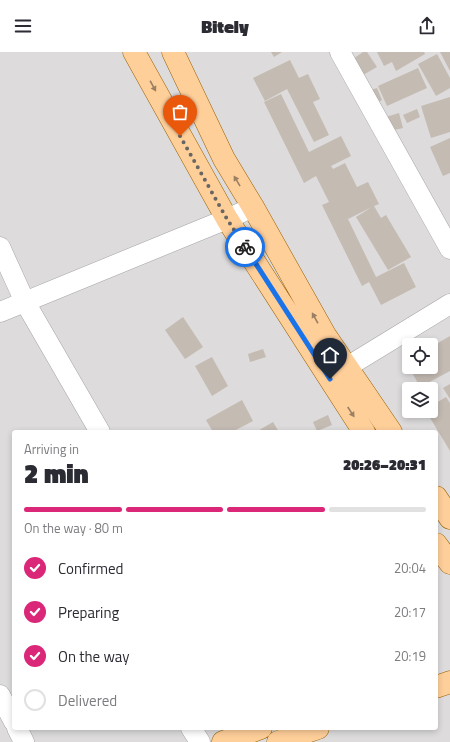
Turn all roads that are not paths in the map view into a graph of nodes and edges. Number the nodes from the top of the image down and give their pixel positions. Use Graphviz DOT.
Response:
graph roads {
  1 [pos="134,52"];
  2 [pos="173,52"];
  3 [pos="340,52"];
  4 [pos="253,207"];
  5 [pos="227,219"];
  6 [pos="0,247"];
  7 [pos="450,249"];
  8 [pos="26,302"];
  9 [pos="450,304"];
  10 [pos="0,312"];
  11 [pos="347,367"];
  12 [pos="99,430"];
  13 [pos="363,430"];
  14 [pos="390,430"];
  15 [pos="438,501"];
  16 [pos="450,518"];
  17 [pos="438,547"];
  18 [pos="450,563"];
  19 [pos="450,669"];
  20 [pos="438,672"];
  21 [pos="450,682"];
  22 [pos="438,686"];
  23 [pos="0,695"];
  24 [pos="12,718"];
  25 [pos="18,730"];
  26 [pos="193,730"];
  27 [pos="256,730"];
  28 [pos="312,730"];
  29 [pos="24,742"];
  30 [pos="200,742"];
  31 [pos="222,742"];
  32 [pos="278,742"];
  1 -- 5 [label="main road, one-way"];
  4 -- 2 [label="main road, one-way"];
  3 -- 7 [label="street"];
  4 -- 5 [label="street"];
  11 -- 4 [label="main road, one-way"];
  5 -- 8 [label="street"];
  5 -- 13 [label="main road, one-way"];
  6 -- 8 [label="street"];
  8 -- 10 [label="street"];
  8 -- 12 [label="street"];
  9 -- 11 [label="street"];
  11 -- 14 [label="main road"];
  15 -- 16 [label="main road"];
  17 -- 18 [label="main road"];
  19 -- 20 [label="main road"];
  21 -- 22 [label="main road"];
  23 -- 24 [label="street"];
  25 -- 29 [label="street"];
  26 -- 30 [label="street"];
  27 -- 31 [label="main road"];
  28 -- 32 [label="main road"];
}
